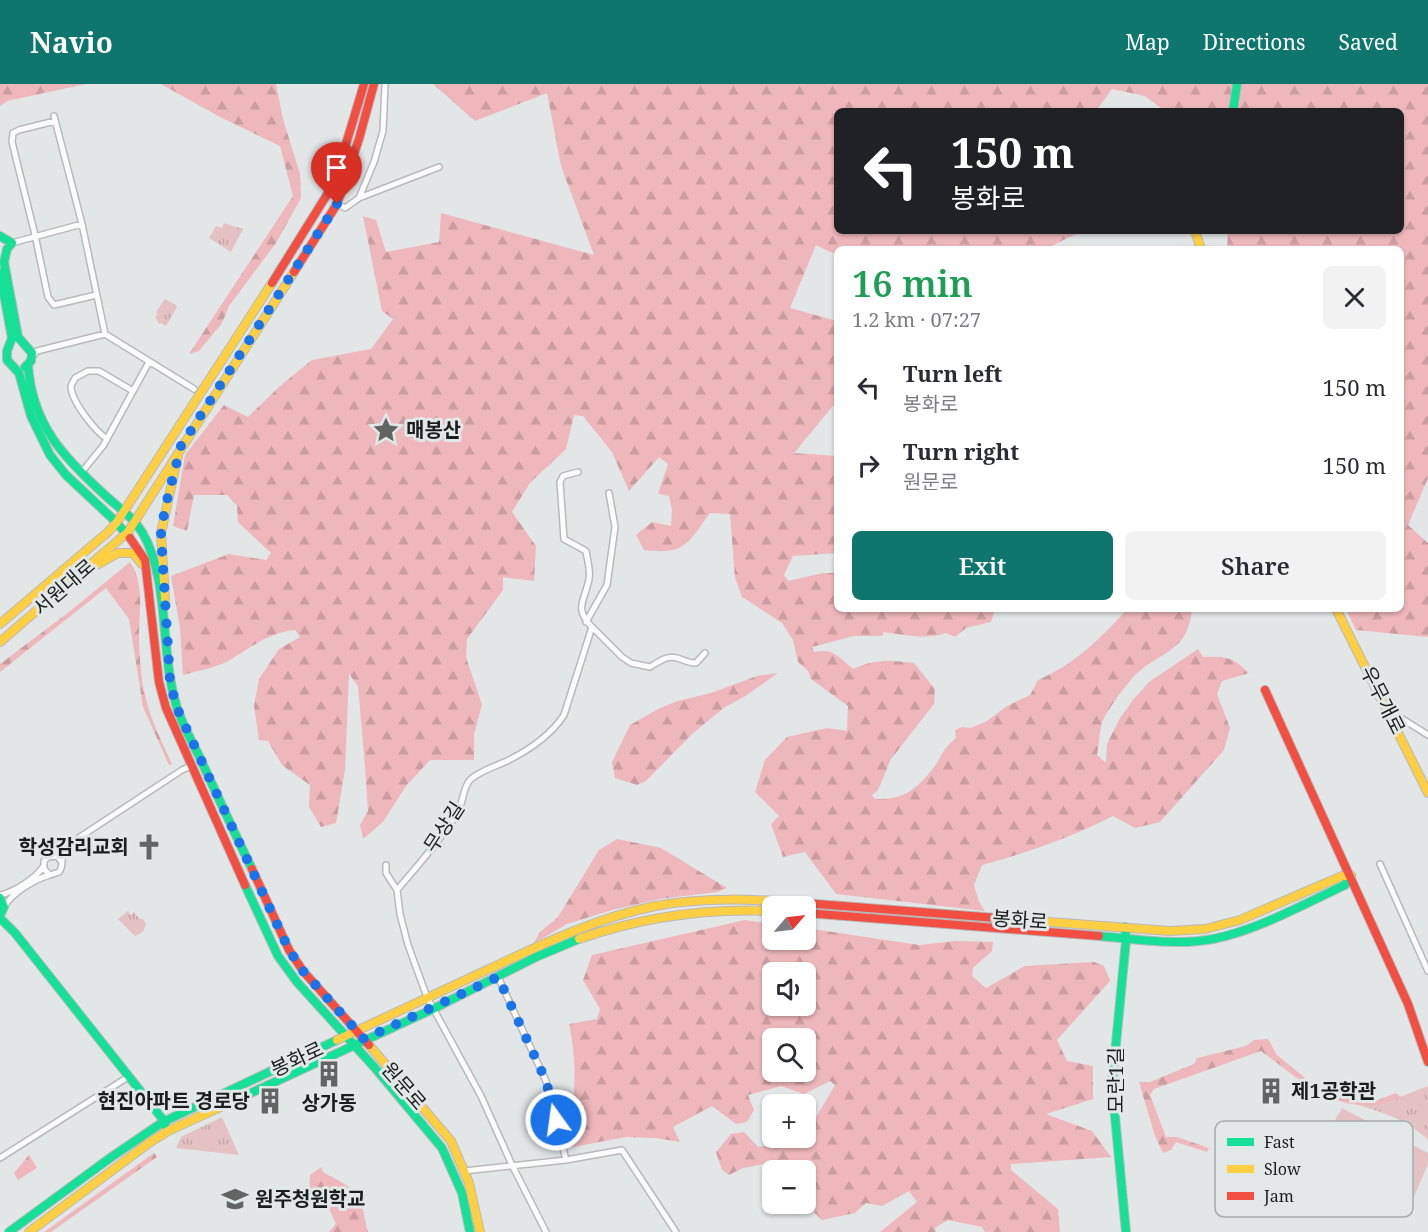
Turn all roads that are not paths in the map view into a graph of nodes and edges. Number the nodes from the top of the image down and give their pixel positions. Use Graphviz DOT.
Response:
graph roads {
  1 [pos="364,84"];
  2 [pos="374,84"];
  3 [pos="385,84"];
  4 [pos="1237,84"];
  5 [pos="1233,108"];
  6 [pos="439,167"];
  7 [pos="359,198"];
  8 [pos="337,204"];
  9 [pos="82,224"];
  10 [pos="35,235"];
  11 [pos="4,244"];
  12 [pos="0,273"];
  13 [pos="96,295"];
  14 [pos="105,334"];
  15 [pos="26,344"];
  16 [pos="33,358"];
  17 [pos="7,359"];
  18 [pos="148,362"];
  19 [pos="194,389"];
  20 [pos="133,391"];
  21 [pos="107,439"];
  22 [pos="181,446"];
  23 [pos="578,472"];
  24 [pos="81,473"];
  25 [pos="609,493"];
  26 [pos="123,511"];
  27 [pos="135,521"];
  28 [pos="117,522"];
  29 [pos="128,532"];
  30 [pos="79,575"];
  31 [pos="147,579"];
  32 [pos="1338,612"];
  33 [pos="586,622"];
  34 [pos="0,624"];
  35 [pos="592,627"];
  36 [pos="0,642"];
  37 [pos="705,653"];
  38 [pos="170,681"];
  39 [pos="1265,690"];
  40 [pos="1388,710"];
  41 [pos="1428,735"];
  42 [pos="200,762"];
  43 [pos="191,766"];
  44 [pos="1428,793"];
  45 [pos="70,843"];
  46 [pos="51,856"];
  47 [pos="61,861"];
  48 [pos="1380,864"];
  49 [pos="386,865"];
  50 [pos="43,867"];
  51 [pos="50,875"];
  52 [pos="1351,876"];
  53 [pos="397,890"];
  54 [pos="0,897"];
  55 [pos="762,911"];
  56 [pos="816,914"];
  57 [pos="3,915"];
  58 [pos="1125,927"];
  59 [pos="1126,939"];
  60 [pos="1428,971"];
  61 [pos="498,977"];
  62 [pos="427,997"];
  63 [pos="433,1008"];
  64 [pos="357,1031"];
  65 [pos="346,1036"];
  66 [pos="364,1039"];
  67 [pos="354,1045"];
  68 [pos="1428,1062"];
  69 [pos="128,1077"];
  70 [pos="164,1122"];
  71 [pos="168,1131"];
  72 [pos="0,1158"];
  73 [pos="566,1160"];
  74 [pos="512,1165"];
  75 [pos="464,1171"];
  76 [pos="455,1174"];
  77 [pos="9,1232"];
  78 [pos="29,1232"];
  79 [pos="470,1232"];
  80 [pos="480,1232"];
  81 [pos="546,1232"];
  82 [pos="676,1232"];
  83 [pos="1126,1232"];
  1 -- 26 [label="street"];
  2 -- 8 [label="street"];
  3 -- 7 [label="street"];
  4 -- 5 [label="street"];
  6 -- 7 [label="street"];
  7 -- 8 [label="street"];
  8 -- 22 [label="street"];
  9 -- 10 [label="street"];
  9 -- 10 [label="street"];
  9 -- 13 [label="street"];
  10 -- 11 [label="street"];
  10 -- 13 [label="street"];
  11 -- 15 [label="street"];
  12 -- 17 [label="street"];
  13 -- 14 [label="street"];
  14 -- 16 [label="street"];
  14 -- 18 [label="street"];
  15 -- 16 [label="street"];
  15 -- 17 [label="street"];
  16 -- 17 [label="street"];
  16 -- 24 [label="street"];
  17 -- 28 [label="street, 원문로"];
  18 -- 19 [label="street"];
  18 -- 20 [label="street"];
  20 -- 21 [label="street"];
  20 -- 21 [label="street"];
  21 -- 24 [label="street"];
  22 -- 27 [label="street"];
  22 -- 38 [label="street"];
  23 -- 33 [label="street"];
  24 -- 26 [label="street"];
  25 -- 33 [label="street"];
  26 -- 27 [label="street"];
  26 -- 28 [label="street, 서원대로"];
  27 -- 29 [label="street, 서원대로"];
  27 -- 38 [label="street, 원문로"];
  28 -- 29 [label="street, 원문로"];
  28 -- 34 [label="street, 서원대로"];
  29 -- 30 [label="street, 서원대로"];
  29 -- 31 [label="street, 원문로"];
  30 -- 31 [label="street"];
  30 -- 36 [label="street, 서원대로"];
  31 -- 43 [label="street, 원문로"];
  32 -- 40 [label="street, 우무개로"];
  33 -- 35 [label="street"];
  35 -- 37 [label="street"];
  35 -- 53 [label="street, 무상길"];
  38 -- 42 [label="street, 원문로"];
  39 -- 52 [label="street"];
  40 -- 41 [label="street"];
  40 -- 44 [label="street, 우무개로"];
  42 -- 43 [label="street"];
  42 -- 64 [label="street, 원문로"];
  43 -- 45 [label="street"];
  43 -- 65 [label="street, 원문로"];
  45 -- 46 [label="street"];
  45 -- 47 [label="street"];
  46 -- 47 [label="street"];
  46 -- 50 [label="street"];
  47 -- 51 [label="street"];
  48 -- 60 [label="street"];
  49 -- 53 [label="street"];
  50 -- 51 [label="street"];
  50 -- 54 [label="street"];
  51 -- 57 [label="street"];
  52 -- 58 [label="street, 봉화로"];
  52 -- 59 [label="street, 봉화로"];
  52 -- 68 [label="street"];
  53 -- 62 [label="street"];
  54 -- 57 [label="street"];
  55 -- 61 [label="street"];
  56 -- 59 [label="street, 봉화로"];
  57 -- 69 [label="street"];
  58 -- 59 [label="street, 모란1길"];
  58 -- 62 [label="street, 봉화로"];
  59 -- 83 [label="street, 모란1길"];
  61 -- 63 [label="street"];
  61 -- 73 [label="street"];
  62 -- 63 [label="street"];
  62 -- 64 [label="street, 봉화로"];
  63 -- 66 [label="street"];
  63 -- 74 [label="street"];
  64 -- 65 [label="street, 봉화로"];
  64 -- 66 [label="street, 원문로"];
  65 -- 67 [label="street, 원문로"];
  65 -- 70 [label="street, 봉화로"];
  66 -- 67 [label="street, 봉화로"];
  66 -- 75 [label="street, 원문로"];
  67 -- 71 [label="street, 봉화로"];
  67 -- 76 [label="street, 원문로"];
  69 -- 70 [label="street"];
  69 -- 72 [label="street"];
  70 -- 71 [label="street"];
  70 -- 77 [label="street, 봉화로"];
  71 -- 78 [label="street, 봉화로"];
  73 -- 74 [label="street"];
  73 -- 82 [label="street"];
  74 -- 75 [label="street"];
  74 -- 81 [label="street"];
  75 -- 76 [label="street"];
  75 -- 80 [label="street, 원문로"];
  76 -- 79 [label="street, 원문로"];
}
